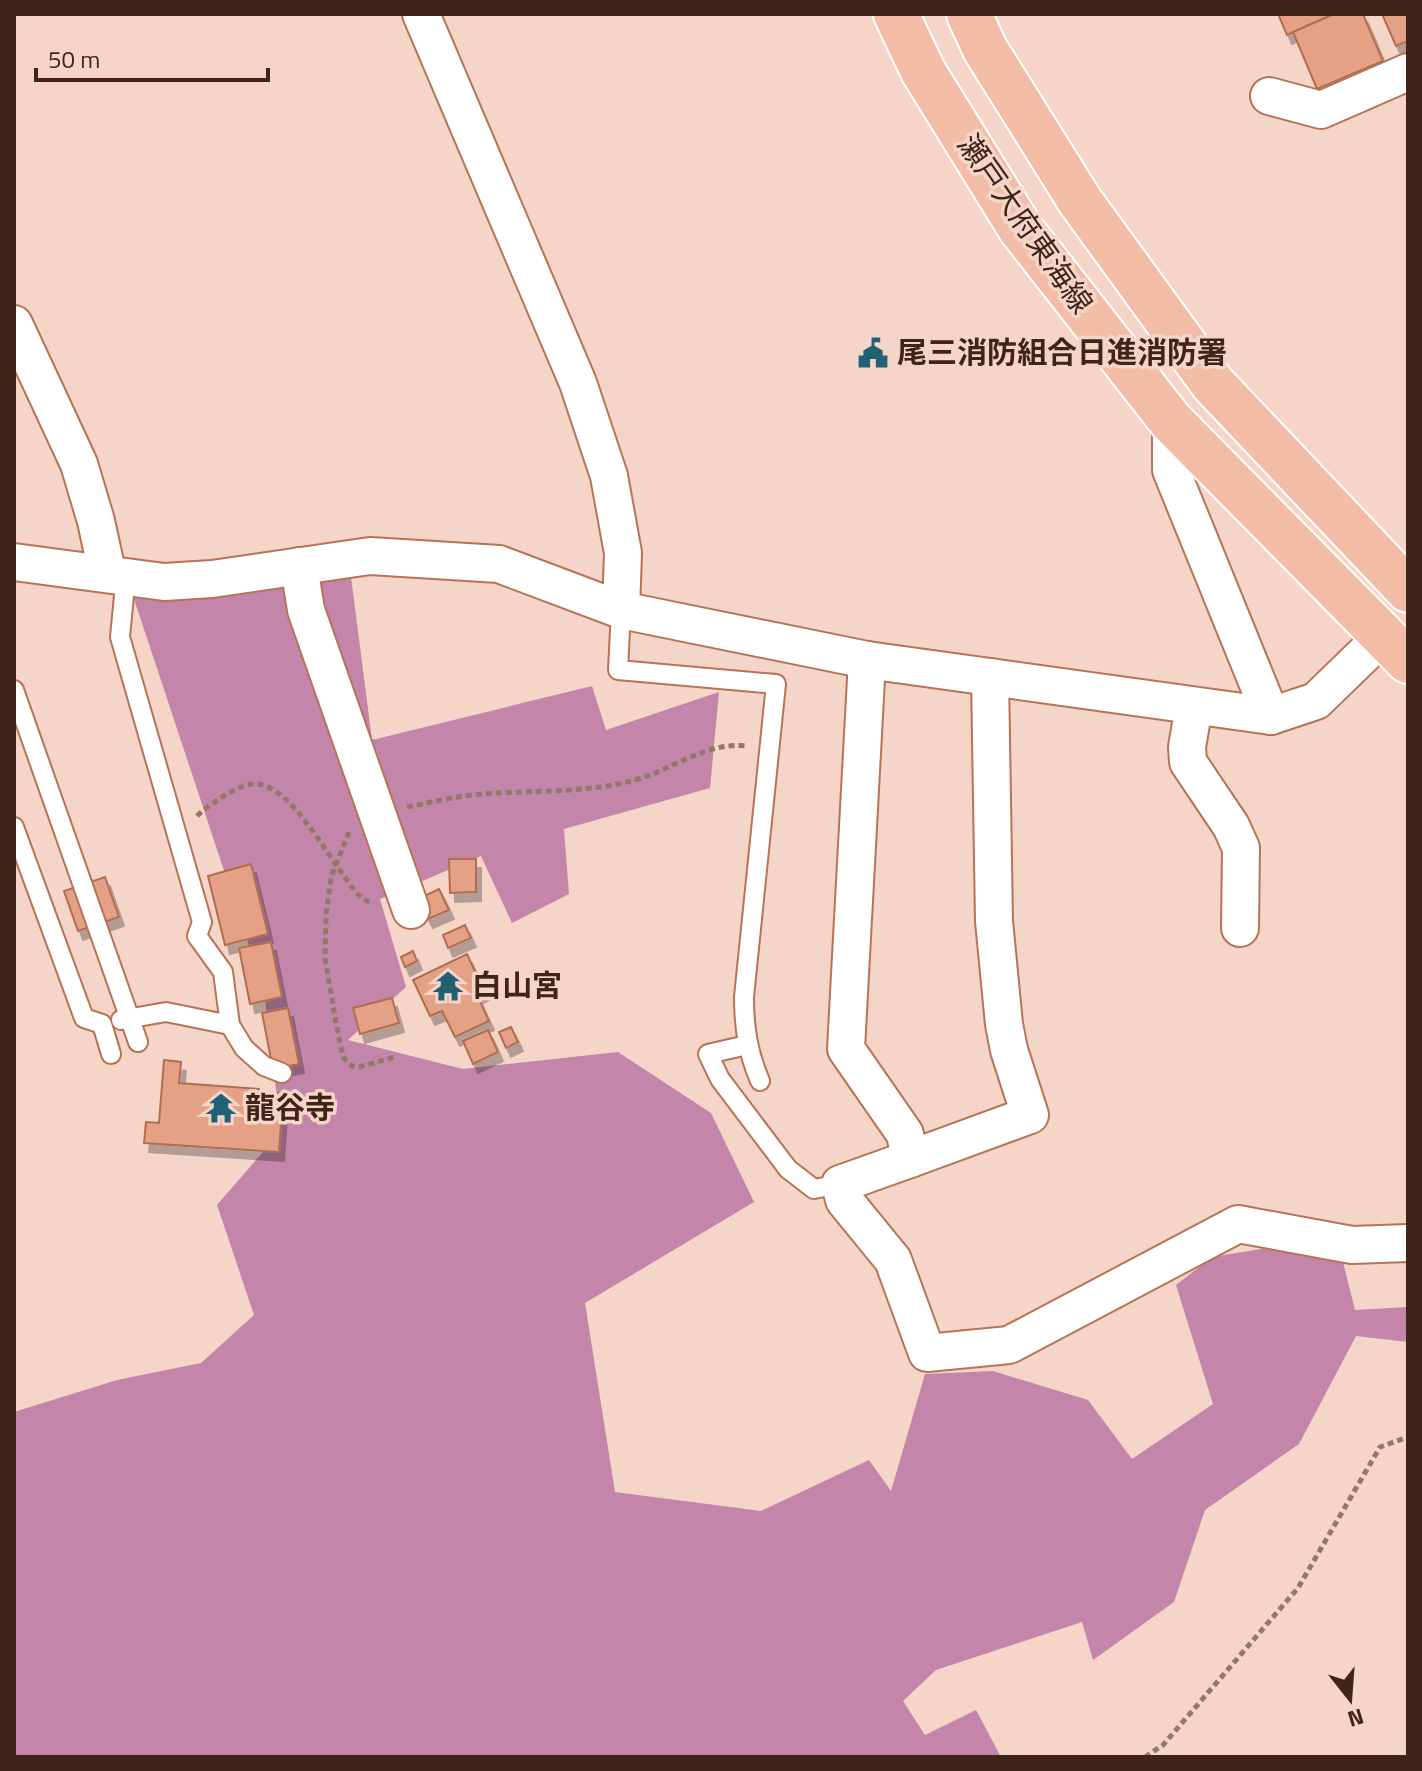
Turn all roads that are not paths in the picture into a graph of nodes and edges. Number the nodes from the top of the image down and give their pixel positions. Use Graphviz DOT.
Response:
graph roads {
  1 [pos="421,14"];
  2 [pos="896,14"];
  3 [pos="969,14"];
  4 [pos="1408,72"];
  5 [pos="1269,96"];
  6 [pos="14,324"];
  7 [pos="1171,421"];
  8 [pos="14,562"];
  9 [pos="299,566"];
  10 [pos="116,574"];
  11 [pos="1408,590"];
  12 [pos="621,610"];
  13 [pos="1395,648"];
  14 [pos="867,660"];
  15 [pos="990,677"];
  16 [pos="14,690"];
  17 [pos="1194,706"];
  18 [pos="1271,716"];
  19 [pos="14,827"];
  20 [pos="409,903"];
  21 [pos="1240,928"];
  22 [pos="130,1019"];
  23 [pos="102,1024"];
  24 [pos="230,1025"];
  25 [pos="138,1042"];
  26 [pos="747,1045"];
  27 [pos="111,1054"];
  28 [pos="282,1073"];
  29 [pos="760,1081"];
  30 [pos="910,1159"];
  31 [pos="840,1184"];
  32 [pos="1408,1243"];
  1 -- 12 [label="street"];
  2 -- 7 [label="main road, 瀬戸大府東海線"];
  3 -- 11 [label="main road, 瀬戸大府東海線"];
  4 -- 5 [label="street"];
  6 -- 10 [label="street"];
  7 -- 13 [label="main road, 瀬戸大府東海線"];
  7 -- 18 [label="street"];
  8 -- 10 [label="street"];
  9 -- 10 [label="street"];
  9 -- 12 [label="street"];
  9 -- 20 [label="street"];
  10 -- 24 [label="lane"];
  12 -- 14 [label="street"];
  12 -- 26 [label="lane"];
  13 -- 18 [label="street"];
  14 -- 15 [label="street"];
  14 -- 30 [label="street"];
  15 -- 17 [label="street"];
  15 -- 30 [label="street"];
  16 -- 22 [label="lane"];
  17 -- 18 [label="street"];
  17 -- 21 [label="street"];
  19 -- 23 [label="lane"];
  22 -- 23 [label="lane"];
  22 -- 24 [label="lane"];
  22 -- 25 [label="lane"];
  23 -- 27 [label="lane"];
  24 -- 28 [label="lane"];
  26 -- 29 [label="lane"];
  26 -- 31 [label="lane"];
  30 -- 31 [label="street"];
  31 -- 32 [label="street"];
}
